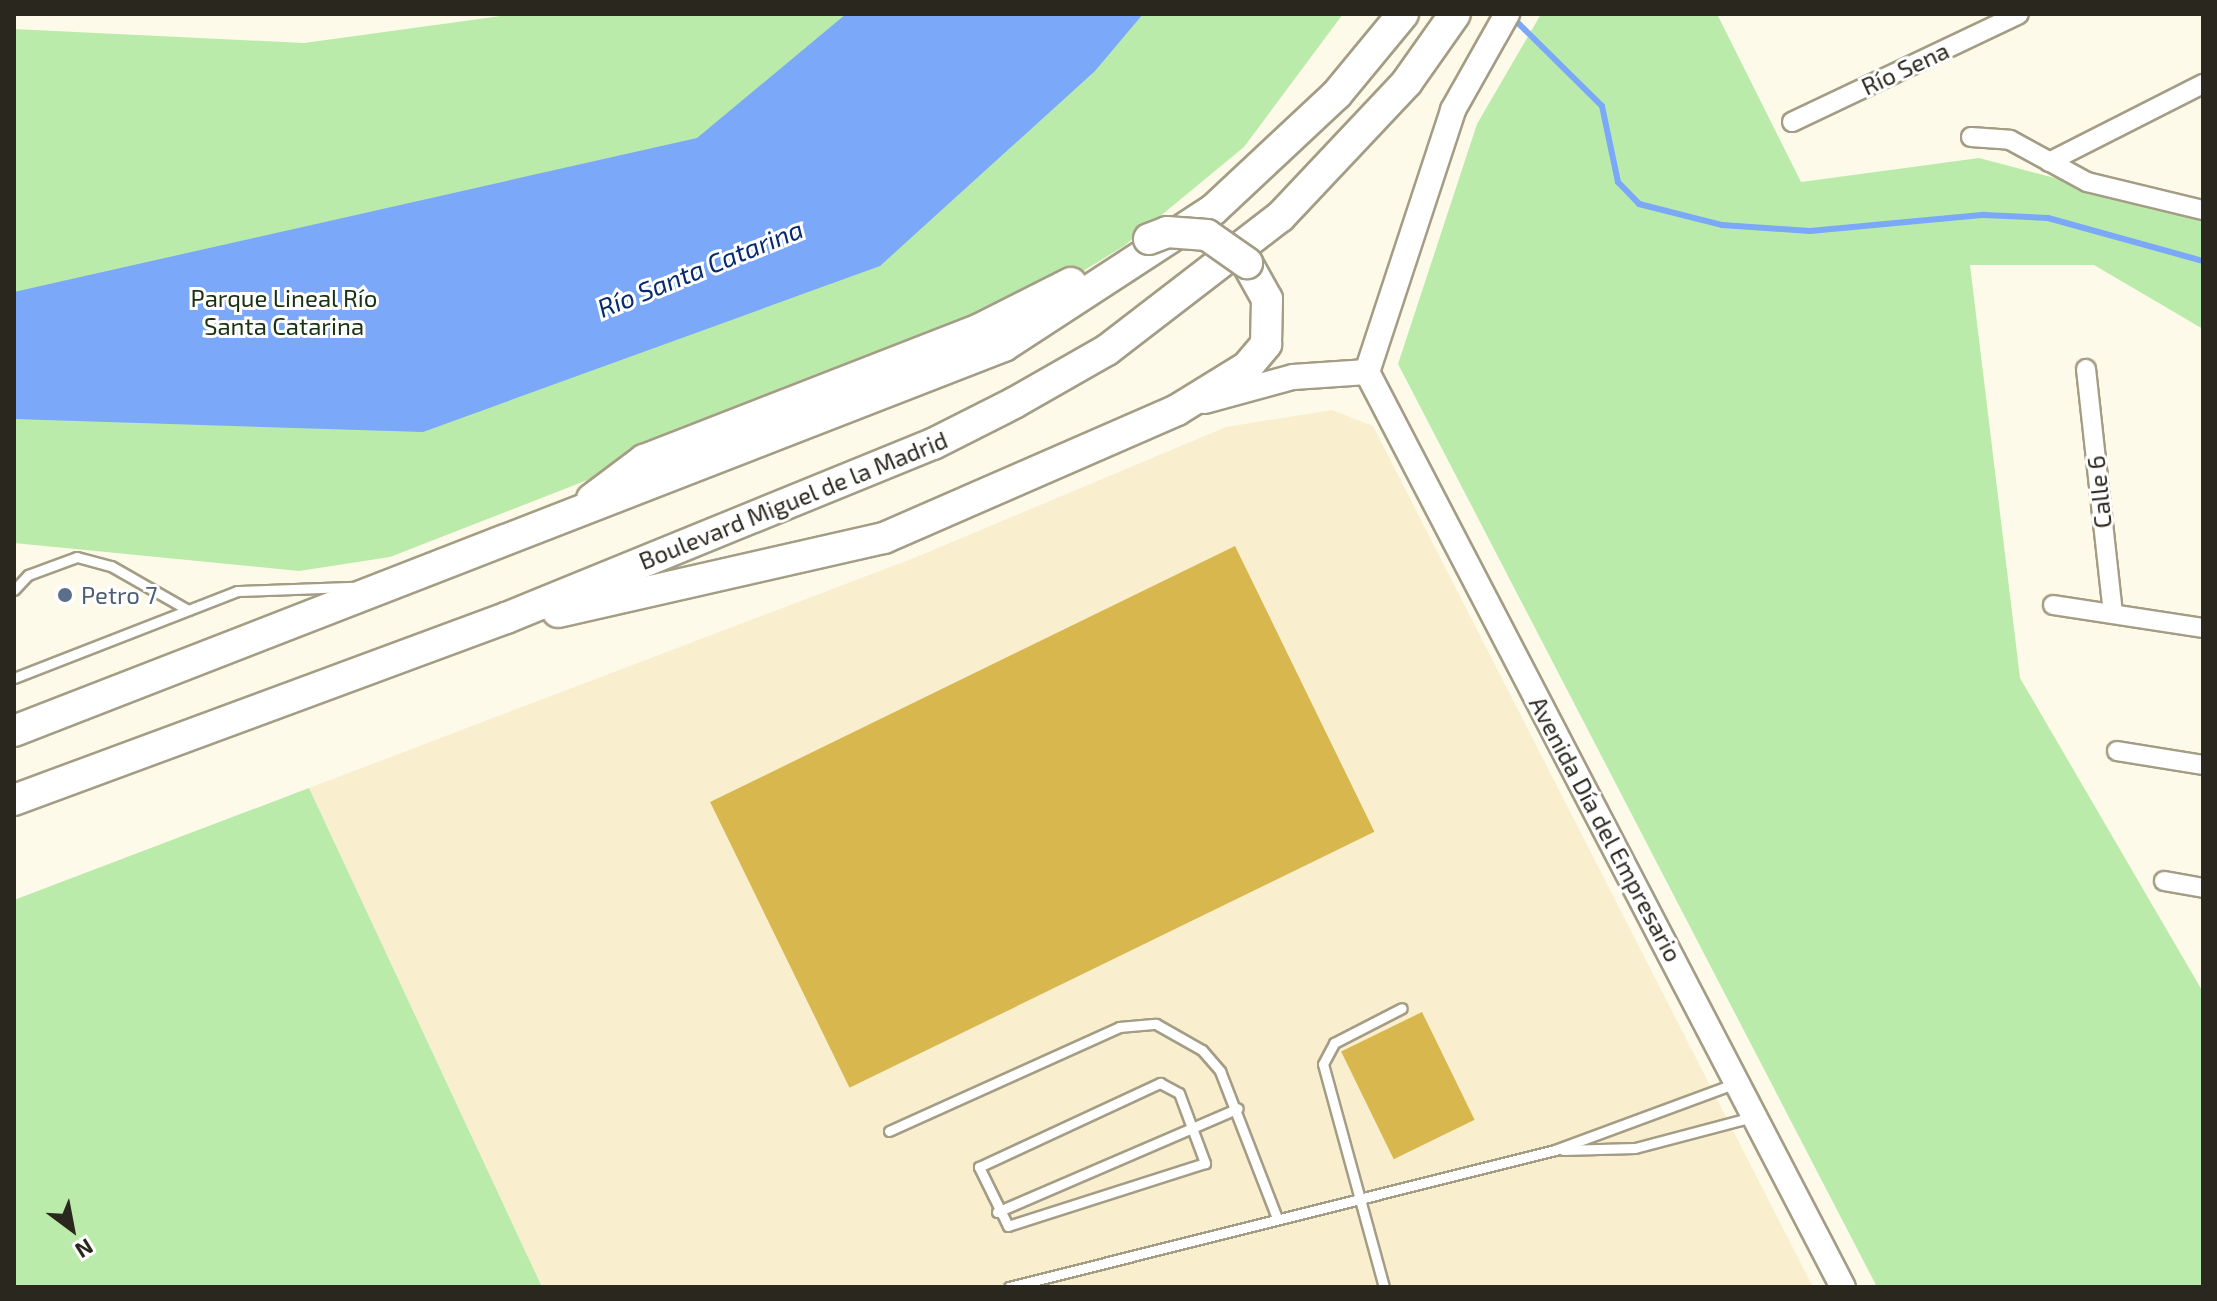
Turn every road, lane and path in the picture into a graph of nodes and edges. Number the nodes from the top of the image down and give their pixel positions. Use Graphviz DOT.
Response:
graph roads {
  1 [pos="1403,14"];
  2 [pos="1455,14"];
  3 [pos="1507,14"];
  4 [pos="2019,14"];
  5 [pos="2203,84"];
  6 [pos="1792,122"];
  7 [pos="1971,137"];
  8 [pos="2049,162"];
  9 [pos="2203,210"];
  10 [pos="2086,369"];
  11 [pos="1367,372"];
  12 [pos="1177,410"];
  13 [pos="583,510"];
  14 [pos="387,586"];
  15 [pos="14,590"];
  16 [pos="2053,605"];
  17 [pos="188,610"];
  18 [pos="2113,614"];
  19 [pos="506,618"];
  20 [pos="2203,628"];
  21 [pos="14,678"];
  22 [pos="14,731"];
  23 [pos="2117,751"];
  24 [pos="2203,765"];
  25 [pos="14,800"];
  26 [pos="2164,881"];
  27 [pos="2203,888"];
  28 [pos="1402,1008"];
  29 [pos="1737,1082"];
  30 [pos="1238,1108"];
  31 [pos="1756,1116"];
  32 [pos="1194,1126"];
  33 [pos="889,1131"];
  34 [pos="1555,1150"];
  35 [pos="1364,1197"];
  36 [pos="997,1212"];
  37 [pos="1277,1218"];
  38 [pos="1009,1287"];
  39 [pos="1384,1287"];
  40 [pos="1843,1287"];
  1 -- 13 [label="highway"];
  2 -- 19 [label="highway, Boulevard Miguel de la Madrid"];
  3 -- 11 [label="street"];
  4 -- 6 [label="street, Río Sena"];
  5 -- 8 [label="street"];
  7 -- 8 [label="street"];
  8 -- 9 [label="street"];
  10 -- 18 [label="street, Calle 6"];
  11 -- 12 [label="street"];
  11 -- 29 [label="street, Avenida Día del Empresario"];
  12 -- 13 [label="highway, bridge"];
  12 -- 19 [label="highway"];
  13 -- 14 [label="highway"];
  14 -- 17 [label="lane"];
  14 -- 22 [label="highway"];
  15 -- 17 [label="lane"];
  16 -- 18 [label="street"];
  17 -- 21 [label="lane"];
  18 -- 20 [label="street"];
  19 -- 25 [label="highway, Boulevard Miguel de la Madrid"];
  23 -- 24 [label="street"];
  26 -- 27 [label="street"];
  28 -- 35 [label="lane"];
  29 -- 31 [label="street, Avenida Día del Empresario"];
  29 -- 34 [label="lane"];
  30 -- 32 [label="lane"];
  30 -- 33 [label="lane"];
  30 -- 37 [label="lane"];
  31 -- 34 [label="lane"];
  31 -- 40 [label="street, Avenida Día del Empresario"];
  32 -- 36 [label="lane"];
  32 -- 36 [label="lane"];
  32 -- 36 [label="lane"];
  34 -- 35 [label="lane"];
  35 -- 37 [label="lane"];
  35 -- 39 [label="lane"];
  37 -- 38 [label="lane"];
}
